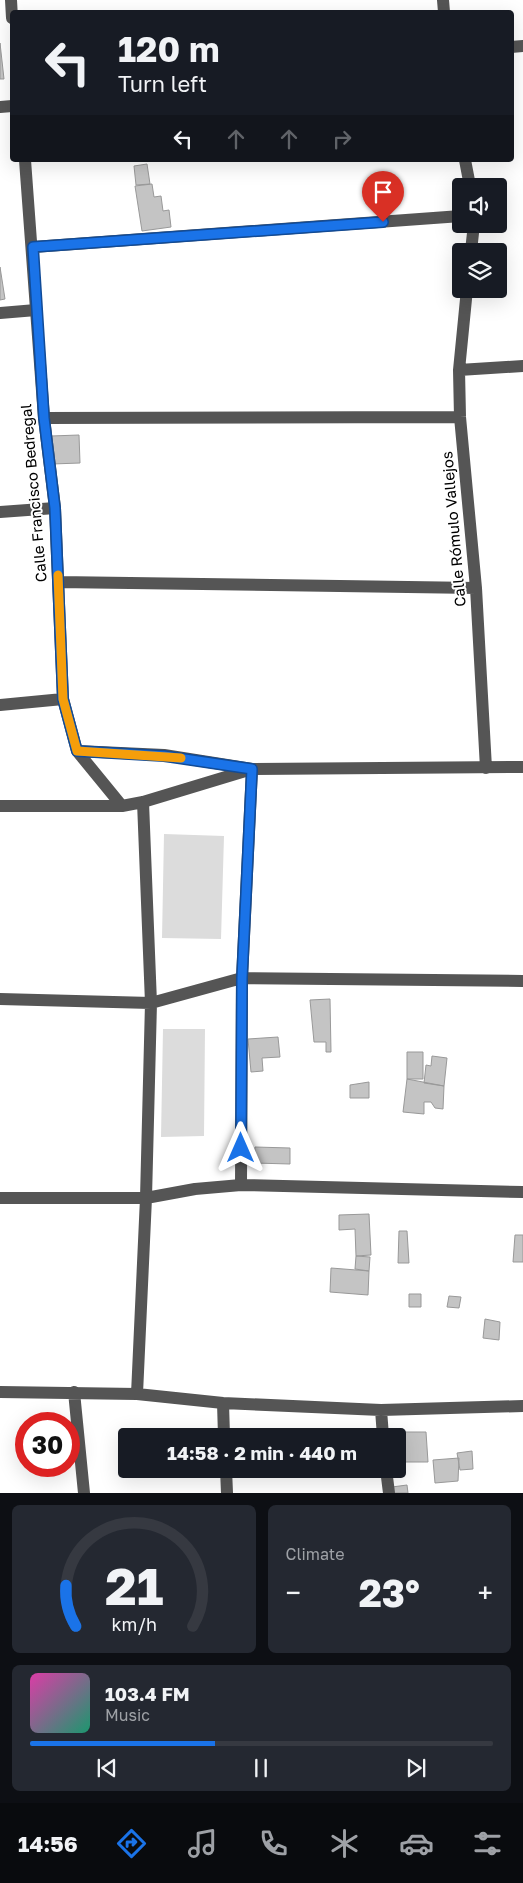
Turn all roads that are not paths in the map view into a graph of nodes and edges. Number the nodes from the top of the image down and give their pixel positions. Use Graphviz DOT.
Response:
graph roads {
  1 [pos="25,162"];
  2 [pos="465,162"];
  3 [pos="468,178"];
  4 [pos="452,217"];
  5 [pos="33,247"];
  6 [pos="466,298"];
  7 [pos="36,310"];
  8 [pos="0,313"];
  9 [pos="523,366"];
  10 [pos="459,370"];
  11 [pos="460,417"];
  12 [pos="44,418"];
  13 [pos="55,508"];
  14 [pos="0,512"];
  15 [pos="58,582"];
  16 [pos="476,588"];
  17 [pos="63,699"];
  18 [pos="0,705"];
  19 [pos="77,751"];
  20 [pos="523,767"];
  21 [pos="486,768"];
  22 [pos="252,769"];
  23 [pos="143,802"];
  24 [pos="0,806"];
  25 [pos="122,806"];
  26 [pos="242,978"];
  27 [pos="523,981"];
  28 [pos="0,999"];
  29 [pos="151,1003"];
  30 [pos="241,1185"];
  31 [pos="523,1192"];
  32 [pos="0,1198"];
  33 [pos="146,1198"];
  34 [pos="0,1392"];
  35 [pos="74,1392"];
  36 [pos="137,1394"];
  37 [pos="223,1403"];
  38 [pos="523,1406"];
  39 [pos="381,1410"];
  40 [pos="224,1428"];
  41 [pos="382,1428"];
  42 [pos="226,1478"];
  43 [pos="387,1478"];
  44 [pos="84,1493"];
  45 [pos="227,1493"];
  46 [pos="388,1493"];
  1 -- 5 [label="street, Calle Francisco Bedregal"];
  2 -- 3 [label="street"];
  4 -- 5 [label="street"];
  5 -- 7 [label="street, Calle Francisco Bedregal"];
  6 -- 10 [label="street, Calle Rómulo Vallejos"];
  7 -- 8 [label="street"];
  7 -- 12 [label="street, Calle Francisco Bedregal"];
  9 -- 10 [label="street"];
  10 -- 11 [label="street, Calle Rómulo Vallejos"];
  11 -- 12 [label="street"];
  11 -- 16 [label="street, Calle Rómulo Vallejos"];
  12 -- 13 [label="street, Calle Francisco Bedregal"];
  13 -- 14 [label="street"];
  13 -- 15 [label="street, Calle Francisco Bedregal"];
  15 -- 16 [label="street"];
  15 -- 17 [label="street, Calle Francisco Bedregal"];
  16 -- 21 [label="street, Calle Rómulo Vallejos"];
  17 -- 18 [label="street"];
  17 -- 19 [label="street, Calle Francisco Bedregal"];
  19 -- 22 [label="street"];
  19 -- 25 [label="street, Calle Francisco Bedregal"];
  20 -- 21 [label="street"];
  21 -- 22 [label="street"];
  22 -- 23 [label="street"];
  22 -- 26 [label="street"];
  23 -- 25 [label="street"];
  23 -- 29 [label="street"];
  24 -- 25 [label="street"];
  26 -- 27 [label="street"];
  26 -- 29 [label="street"];
  26 -- 30 [label="street"];
  28 -- 29 [label="street"];
  29 -- 33 [label="street"];
  30 -- 31 [label="street"];
  30 -- 33 [label="street"];
  32 -- 33 [label="street"];
  33 -- 36 [label="street"];
  34 -- 35 [label="street"];
  35 -- 36 [label="street"];
  35 -- 44 [label="street"];
  36 -- 37 [label="street"];
  37 -- 39 [label="street"];
  37 -- 40 [label="street"];
  38 -- 39 [label="street"];
  39 -- 41 [label="street"];
  42 -- 45 [label="street"];
  43 -- 46 [label="street"];
}
